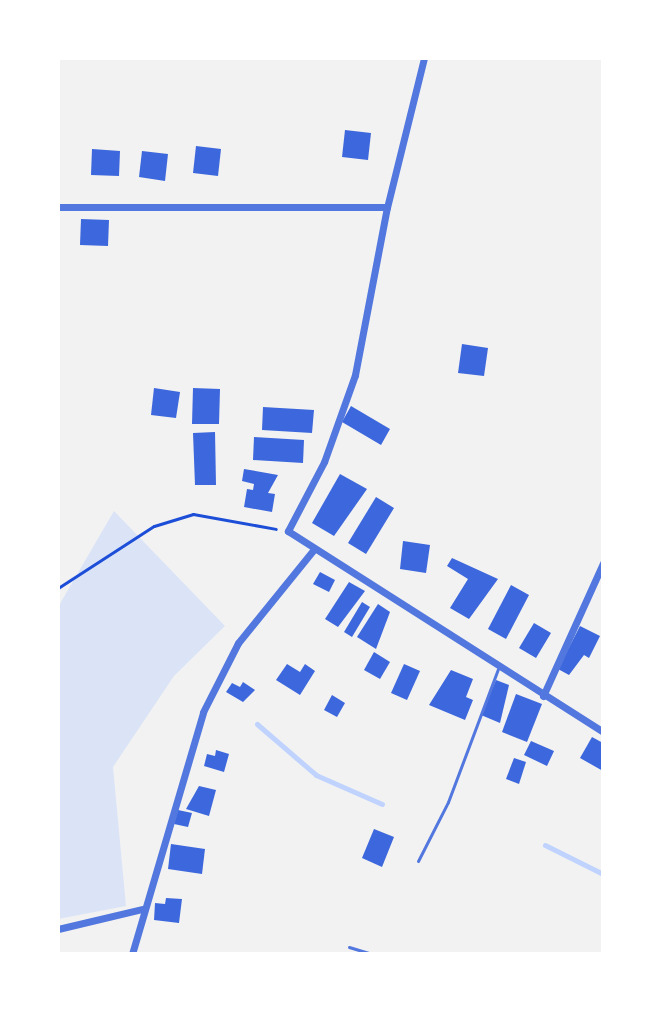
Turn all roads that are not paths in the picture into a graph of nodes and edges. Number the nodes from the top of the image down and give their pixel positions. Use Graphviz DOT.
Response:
graph roads {
  1 [pos="424,58"];
  2 [pos="58,207"];
  3 [pos="387,207"];
  4 [pos="314,549"];
  5 [pos="603,563"];
  6 [pos="498,669"];
  7 [pos="543,696"];
  8 [pos="603,732"];
  9 [pos="418,861"];
  10 [pos="142,909"];
  11 [pos="58,929"];
  12 [pos="349,947"];
  13 [pos="132,954"];
  14 [pos="372,954"];
  1 -- 3 [label="street"];
  2 -- 3 [label="street"];
  3 -- 4 [label="street"];
  4 -- 6 [label="street"];
  4 -- 10 [label="street"];
  5 -- 7 [label="street"];
  6 -- 7 [label="street"];
  6 -- 9 [label="lane"];
  7 -- 8 [label="street"];
  10 -- 11 [label="street"];
  10 -- 13 [label="street"];
  12 -- 14 [label="lane"];
}
